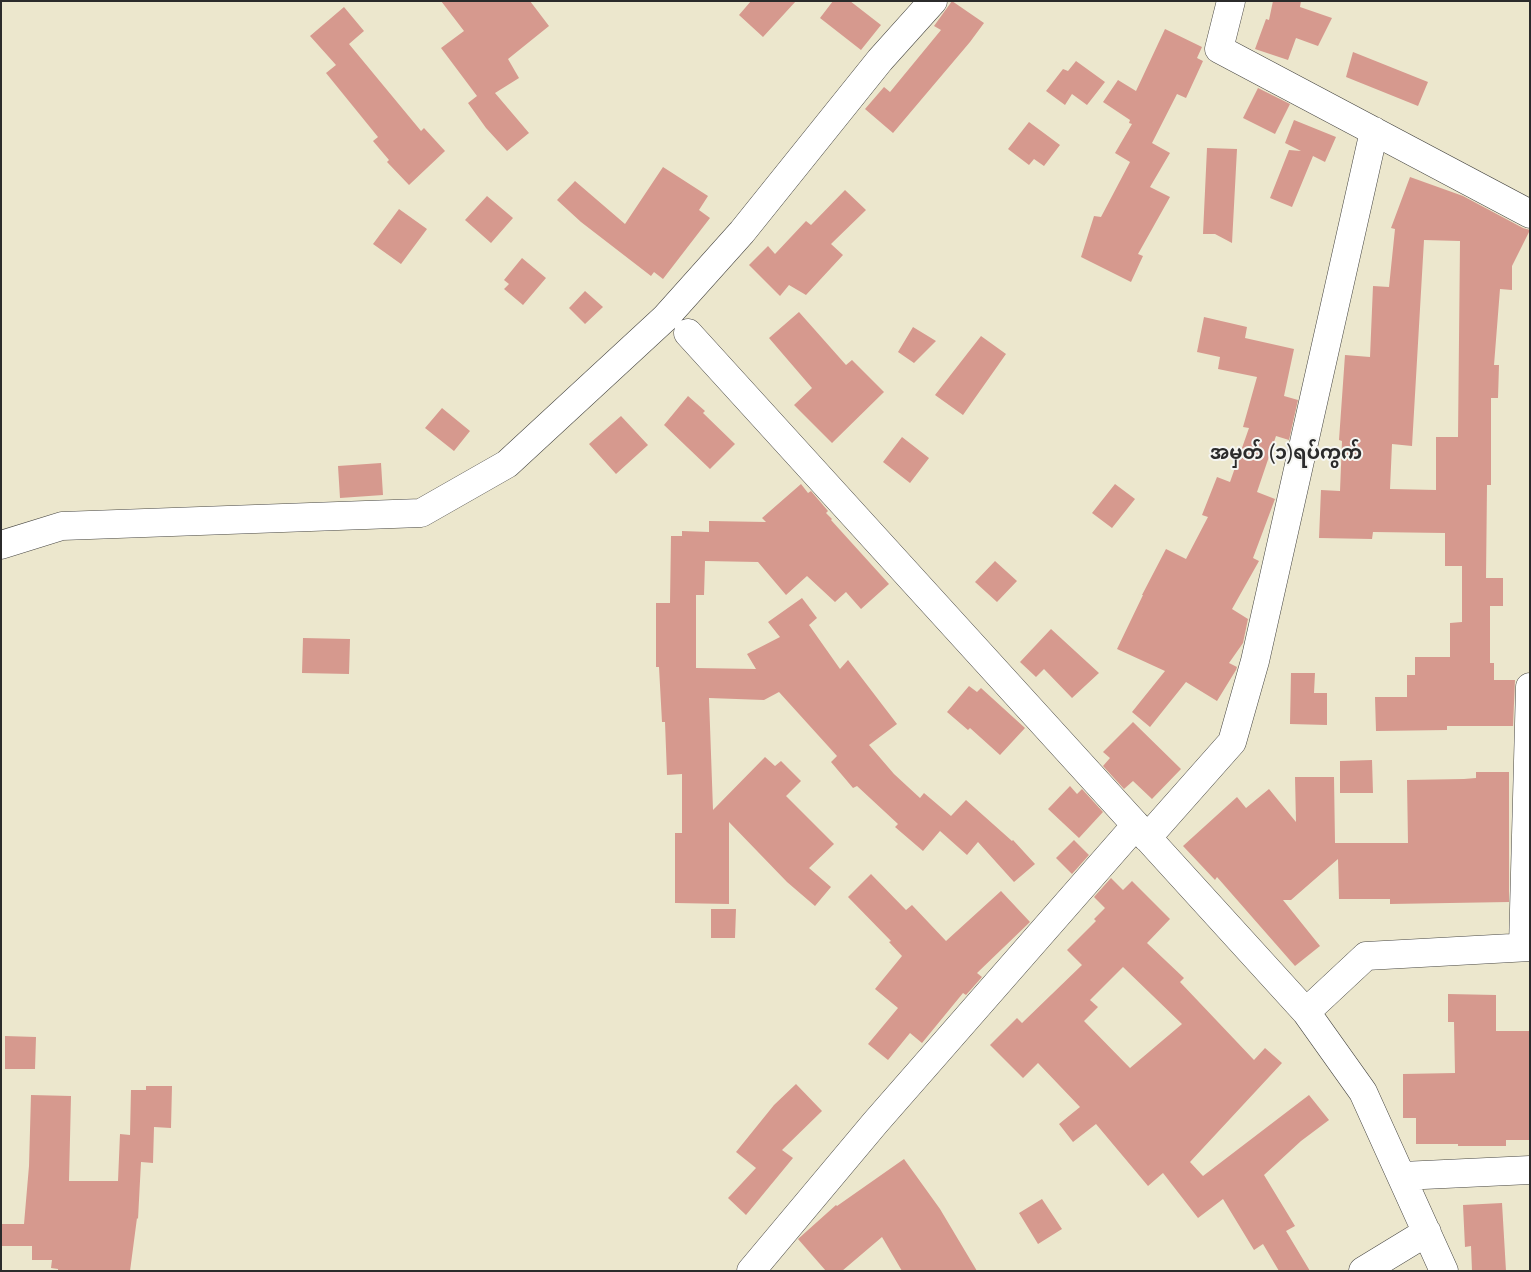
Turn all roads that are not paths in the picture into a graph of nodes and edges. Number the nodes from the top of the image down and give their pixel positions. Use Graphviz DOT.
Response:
graph roads {
  1 [pos="933,1"];
  2 [pos="1231,1"];
  3 [pos="1374,131"];
  4 [pos="1530,214"];
  5 [pos="688,333"];
  6 [pos="1,545"];
  7 [pos="1530,686"];
  8 [pos="1141,831"];
  9 [pos="1527,947"];
  10 [pos="1306,1012"];
  11 [pos="1530,1170"];
  12 [pos="1402,1176"];
  13 [pos="1427,1232"];
  14 [pos="750,1271"];
  15 [pos="1363,1271"];
  16 [pos="1444,1271"];
  1 -- 6 [label="street"];
  2 -- 3 [label="street"];
  3 -- 4 [label="street"];
  3 -- 8 [label="street"];
  5 -- 8 [label="street"];
  7 -- 9 [label="street"];
  8 -- 10 [label="street"];
  8 -- 14 [label="street"];
  9 -- 10 [label="street"];
  10 -- 12 [label="street"];
  11 -- 12 [label="street"];
  12 -- 13 [label="street"];
  13 -- 15 [label="street"];
  13 -- 16 [label="street"];
}
